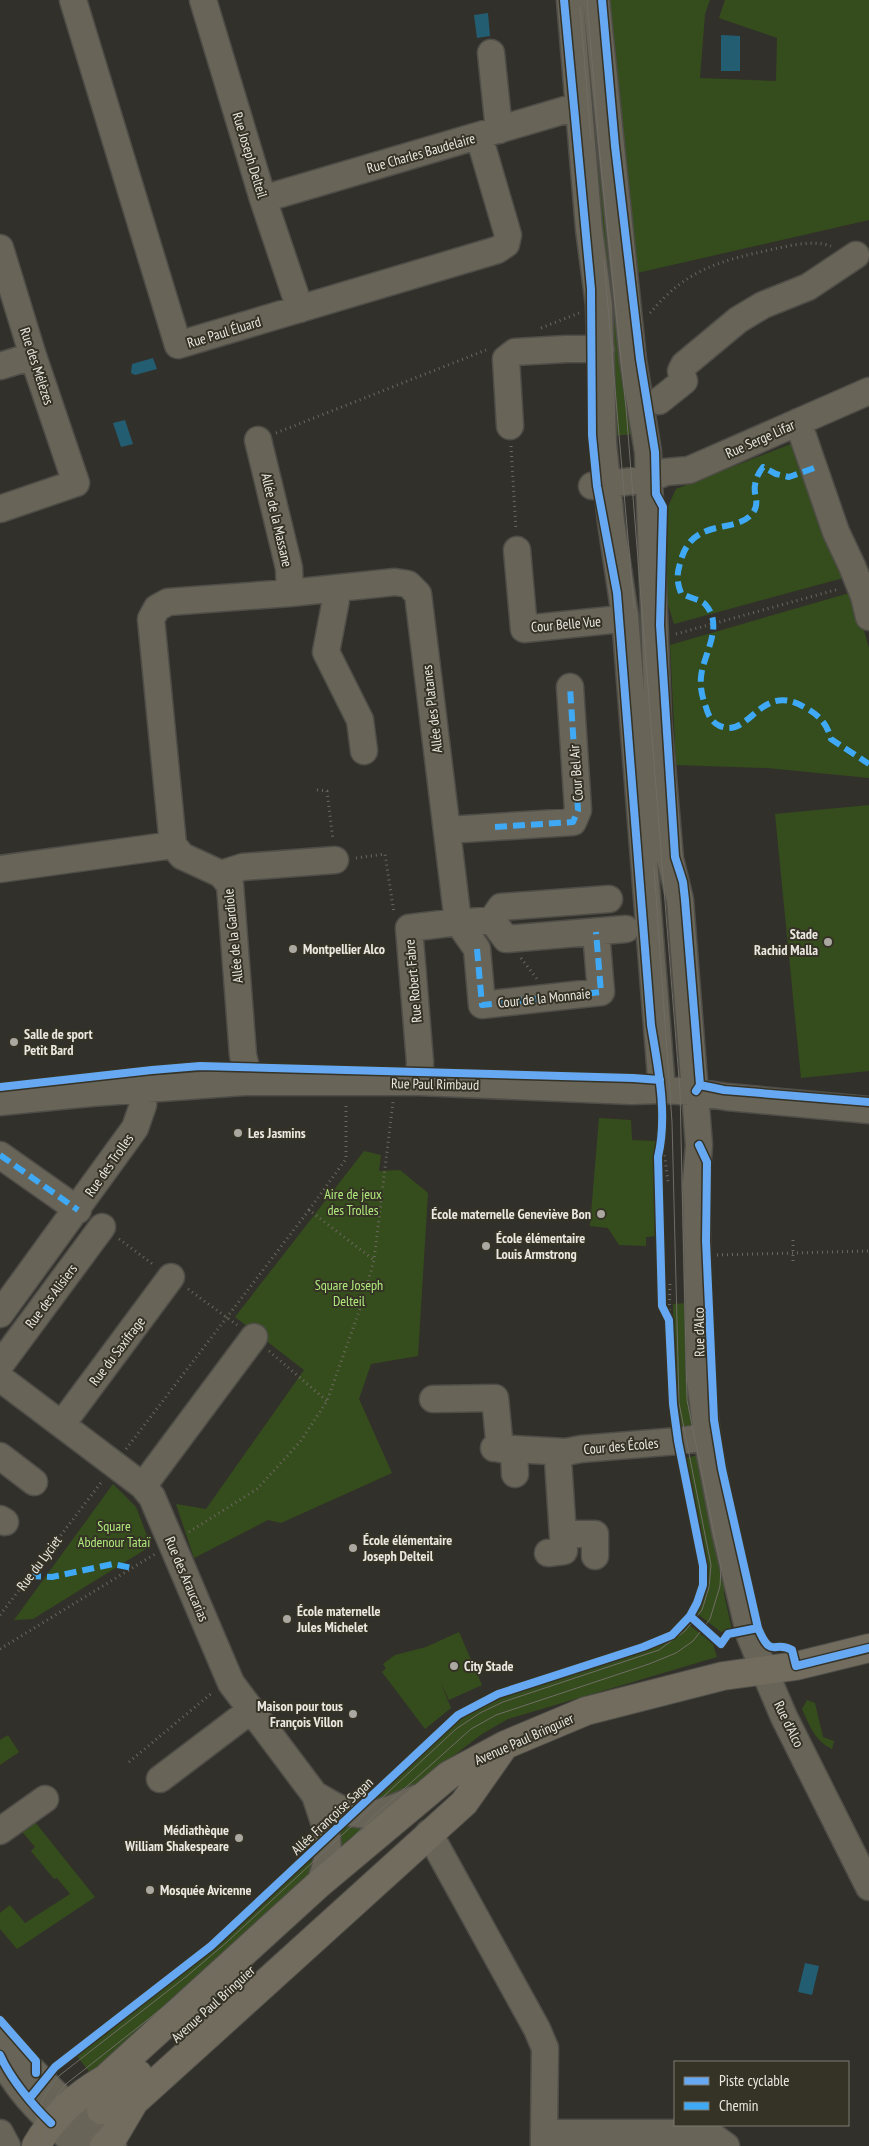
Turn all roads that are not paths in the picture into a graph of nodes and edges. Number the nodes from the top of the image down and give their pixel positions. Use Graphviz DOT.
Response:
graph roads {
  1 [pos="73,0"];
  2 [pos="203,0"];
  3 [pos="570,0"];
  4 [pos="596,0"];
  5 [pos="491,53"];
  6 [pos="579,106"];
  7 [pos="489,133"];
  8 [pos="263,199"];
  9 [pos="0,248"];
  10 [pos="856,254"];
  11 [pos="300,309"];
  12 [pos="601,349"];
  13 [pos="33,356"];
  14 [pos="0,366"];
  15 [pos="869,391"];
  16 [pos="659,402"];
  17 [pos="798,422"];
  18 [pos="510,426"];
  19 [pos="258,440"];
  20 [pos="649,478"];
  21 [pos="600,485"];
  22 [pos="0,509"];
  23 [pos="517,550"];
  24 [pos="338,589"];
  25 [pos="290,593"];
  26 [pos="625,616"];
  27 [pos="869,617"];
  28 [pos="570,687"];
  29 [pos="364,751"];
  30 [pos="447,830"];
  31 [pos="173,845"];
  32 [pos="335,860"];
  33 [pos="0,870"];
  34 [pos="221,874"];
  35 [pos="609,898"];
  36 [pos="458,923"];
  37 [pos="626,929"];
  38 [pos="499,930"];
  39 [pos="596,932"];
  40 [pos="477,949"];
  41 [pos="244,1082"];
  42 [pos="407,1083"];
  43 [pos="144,1089"];
  44 [pos="662,1090"];
  45 [pos="695,1092"];
  46 [pos="0,1102"];
  47 [pos="869,1110"];
  48 [pos="0,1155"];
  49 [pos="78,1210"];
  50 [pos="102,1227"];
  51 [pos="171,1277"];
  52 [pos="0,1314"];
  53 [pos="254,1338"];
  54 [pos="0,1365"];
  55 [pos="0,1378"];
  56 [pos="433,1399"];
  57 [pos="62,1424"];
  58 [pos="707,1437"];
  59 [pos="566,1452"];
  60 [pos="0,1456"];
  61 [pos="34,1482"];
  62 [pos="143,1486"];
  63 [pos="595,1556"];
  64 [pos="869,1648"];
  65 [pos="764,1670"];
  66 [pos="251,1710"];
  67 [pos="474,1771"];
  68 [pos="160,1779"];
  69 [pos="315,1795"];
  70 [pos="433,1797"];
  71 [pos="45,1799"];
  72 [pos="0,1831"];
  73 [pos="429,1833"];
  74 [pos="320,1883"];
  75 [pos="869,1887"];
  76 [pos="0,2038"];
  77 [pos="0,2055"];
  78 [pos="101,2110"];
  79 [pos="60,2115"];
  80 [pos="0,2133"];
  81 [pos="544,2139"];
  82 [pos="108,2145"];
  83 [pos="7,2146"];
  84 [pos="36,2146"];
  85 [pos="78,2146"];
  86 [pos="726,2146"];
  1 -- 11 [label="street, Rue Paul Éluard"];
  2 -- 8 [label="street, Rue Joseph Delteil"];
  3 -- 6 [label="street"];
  4 -- 20 [label="street, Rue d'Alco"];
  5 -- 7 [label="street"];
  6 -- 7 [label="street, Rue Charles Baudelaire"];
  6 -- 12 [label="street"];
  7 -- 8 [label="street, Rue Charles Baudelaire"];
  7 -- 11 [label="street, Rue Paul Éluard"];
  8 -- 11 [label="street, Rue Joseph Delteil"];
  9 -- 13 [label="street, Rue des Mélèzes"];
  10 -- 16 [label="street"];
  12 -- 18 [label="street"];
  12 -- 21 [label="street"];
  13 -- 14 [label="street"];
  13 -- 22 [label="street, Rue des Mélèzes"];
  15 -- 17 [label="street, Rue Serge Lifar"];
  17 -- 20 [label="street, Rue Serge Lifar"];
  17 -- 27 [label="street"];
  19 -- 25 [label="street, Allée de la Massane"];
  20 -- 21 [label="street"];
  20 -- 45 [label="street, Rue d'Alco"];
  21 -- 26 [label="street"];
  23 -- 26 [label="street, Cour Belle Vue"];
  24 -- 25 [label="street, Allée des Platanes"];
  24 -- 29 [label="street"];
  24 -- 30 [label="street, Allée des Platanes"];
  25 -- 31 [label="street"];
  26 -- 44 [label="street"];
  28 -- 30 [label="street, Cour Bel Air"];
  30 -- 36 [label="street, Allée des Platanes"];
  31 -- 33 [label="street"];
  31 -- 34 [label="street, Allée de la Gardiole"];
  32 -- 34 [label="street"];
  34 -- 41 [label="street, Allée de la Gardiole"];
  35 -- 38 [label="street"];
  36 -- 38 [label="street, Rue Robert Fabre"];
  36 -- 40 [label="street, Allée des Platanes"];
  36 -- 42 [label="street, Rue Robert Fabre"];
  37 -- 39 [label="street"];
  38 -- 39 [label="street"];
  39 -- 40 [label="street, Cour de la Monnaie"];
  41 -- 42 [label="street, Rue Paul Rimbaud"];
  41 -- 43 [label="street, Rue Paul Rimbaud"];
  42 -- 44 [label="street, Rue Paul Rimbaud"];
  43 -- 46 [label="street, Rue Paul Rimbaud"];
  43 -- 49 [label="street, Rue des Trolles"];
  44 -- 45 [label="street, Rue Paul Rimbaud"];
  45 -- 47 [label="street, Rue Paul Rimbaud"];
  45 -- 58 [label="street, Rue d'Alco"];
  48 -- 49 [label="street"];
  49 -- 52 [label="street, Rue des Trolles"];
  50 -- 54 [label="street, Rue des Alisiers"];
  51 -- 57 [label="street, Rue du Saxifrage"];
  53 -- 62 [label="street"];
  55 -- 57 [label="street, Rue des Araucarias"];
  56 -- 59 [label="street, Cour des Écoles"];
  57 -- 62 [label="street, Rue des Araucarias"];
  58 -- 59 [label="street, Cour des Écoles"];
  58 -- 65 [label="street, Rue d'Alco"];
  59 -- 63 [label="street, Cour des Écoles"];
  60 -- 61 [label="street"];
  62 -- 66 [label="street, Rue des Araucarias"];
  64 -- 65 [label="main road, Avenue Paul Bringuier"];
  65 -- 67 [label="main road, Avenue Paul Bringuier"];
  65 -- 75 [label="street, Rue d'Alco"];
  66 -- 68 [label="street"];
  66 -- 69 [label="street, Rue des Araucarias"];
  67 -- 70 [label="main road, Avenue Paul Bringuier"];
  67 -- 73 [label="main road"];
  69 -- 70 [label="street, Rue des Araucarias"];
  69 -- 74 [label="street, Rue des Araucarias"];
  70 -- 74 [label="main road, Avenue Paul Bringuier"];
  70 -- 78 [label="main road, Avenue Paul Bringuier"];
  71 -- 72 [label="street"];
  73 -- 81 [label="street"];
  73 -- 82 [label="main road"];
  74 -- 79 [label="main road, Avenue Paul Bringuier"];
  76 -- 79 [label="street"];
  77 -- 79 [label="street"];
  79 -- 82 [label="street"];
  79 -- 84 [label="main road, Avenue Paul Bringuier"];
  79 -- 85 [label="street"];
  80 -- 83 [label="street"];
  81 -- 86 [label="street"];
}
